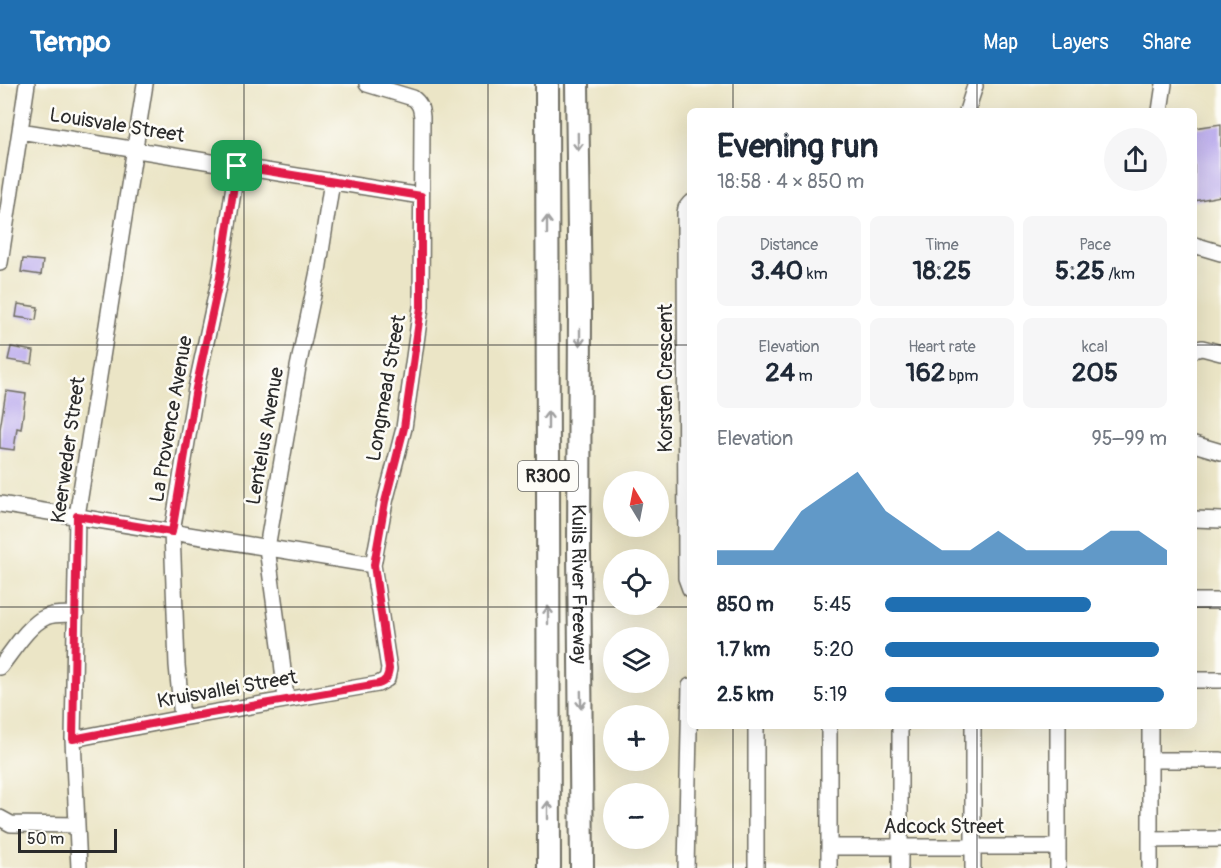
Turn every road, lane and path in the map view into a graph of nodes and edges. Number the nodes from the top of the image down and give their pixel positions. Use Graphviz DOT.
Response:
graph roads {
  1 [pos="27,84"];
  2 [pos="146,84"];
  3 [pos="368,84"];
  4 [pos="547,84"];
  5 [pos="577,84"];
  6 [pos="1154,84"];
  7 [pos="1164,84"];
  8 [pos="978,85"];
  9 [pos="968,108"];
  10 [pos="1150,108"];
  11 [pos="1160,108"];
  12 [pos="20,131"];
  13 [pos="134,149"];
  14 [pos="237,166"];
  15 [pos="6,179"];
  16 [pos="332,181"];
  17 [pos="421,196"];
  18 [pos="687,207"];
  19 [pos="1197,246"];
  20 [pos="1221,253"];
  21 [pos="0,263"];
  22 [pos="1197,349"];
  23 [pos="1221,353"];
  24 [pos="1197,445"];
  25 [pos="1221,452"];
  26 [pos="0,504"];
  27 [pos="77,516"];
  28 [pos="1197,519"];
  29 [pos="1221,520"];
  30 [pos="172,532"];
  31 [pos="267,548"];
  32 [pos="374,565"];
  33 [pos="687,581"];
  34 [pos="1197,601"];
  35 [pos="1221,601"];
  36 [pos="76,614"];
  37 [pos="0,667"];
  38 [pos="387,679"];
  39 [pos="1197,680"];
  40 [pos="1221,680"];
  41 [pos="286,699"];
  42 [pos="182,718"];
  43 [pos="689,729"];
  44 [pos="756,729"];
  45 [pos="829,729"];
  46 [pos="900,729"];
  47 [pos="973,729"];
  48 [pos="1058,729"];
  49 [pos="1150,729"];
  50 [pos="73,739"];
  51 [pos="1150,760"];
  52 [pos="1221,760"];
  53 [pos="0,818"];
  54 [pos="76,825"];
  55 [pos="1221,839"];
  56 [pos="1150,840"];
  57 [pos="829,847"];
  58 [pos="900,847"];
  59 [pos="973,847"];
  60 [pos="1058,847"];
  61 [pos="78,868"];
  62 [pos="549,868"];
  63 [pos="582,868"];
  64 [pos="686,868"];
  65 [pos="756,868"];
  66 [pos="829,868"];
  67 [pos="900,868"];
  68 [pos="973,868"];
  69 [pos="1058,868"];
  70 [pos="1150,868"];
  1 -- 12 [label="street"];
  2 -- 13 [label="street, Keerweder Street"];
  3 -- 17 [label="street, Longmead Street"];
  62 -- 4 [label="highway, Kuils River Freeway / R300, one-way"];
  5 -- 63 [label="highway, Kuils River Freeway / R300, one-way"];
  6 -- 10 [label="street"];
  7 -- 11 [label="street"];
  8 -- 9 [label="street"];
  12 -- 13 [label="street, Louisvale Street"];
  12 -- 15 [label="street"];
  13 -- 14 [label="street, Louisvale Street"];
  13 -- 27 [label="street, Keerweder Street"];
  14 -- 16 [label="street, Louisvale Street"];
  14 -- 30 [label="street, La Provence Avenue"];
  15 -- 21 [label="street"];
  16 -- 17 [label="street, Louisvale Street"];
  16 -- 31 [label="street, Lentelus Avenue"];
  17 -- 32 [label="street, Longmead Street"];
  18 -- 33 [label="street, Korsten Crescent"];
  19 -- 20 [label="street"];
  22 -- 23 [label="street"];
  24 -- 25 [label="street"];
  26 -- 27 [label="street"];
  27 -- 30 [label="street"];
  27 -- 36 [label="street, Keerweder Street"];
  28 -- 29 [label="street"];
  30 -- 31 [label="street"];
  30 -- 42 [label="street, La Provence Avenue"];
  31 -- 32 [label="street"];
  31 -- 41 [label="street, Lentelus Avenue"];
  32 -- 38 [label="street, Longmead Street"];
  34 -- 35 [label="street"];
  36 -- 37 [label="street"];
  36 -- 50 [label="street, Keerweder Street"];
  38 -- 41 [label="street, Kruisvallei Street"];
  39 -- 40 [label="street"];
  41 -- 42 [label="street, Kruisvallei Street"];
  42 -- 50 [label="street, Kruisvallei Street"];
  43 -- 64 [label="street"];
  44 -- 65 [label="street"];
  45 -- 57 [label="street"];
  46 -- 58 [label="street"];
  47 -- 59 [label="street"];
  48 -- 60 [label="street"];
  49 -- 51 [label="street"];
  50 -- 54 [label="street, Keerweder Street"];
  51 -- 52 [label="street"];
  51 -- 56 [label="street"];
  53 -- 54 [label="street"];
  54 -- 61 [label="street, Keerweder Street"];
  55 -- 56 [label="street"];
  56 -- 70 [label="street"];
  57 -- 58 [label="street, Adcock Street"];
  57 -- 66 [label="street"];
  58 -- 59 [label="street, Adcock Street"];
  58 -- 67 [label="street"];
  59 -- 60 [label="street, Adcock Street"];
  59 -- 68 [label="street"];
  60 -- 69 [label="street"];
}
